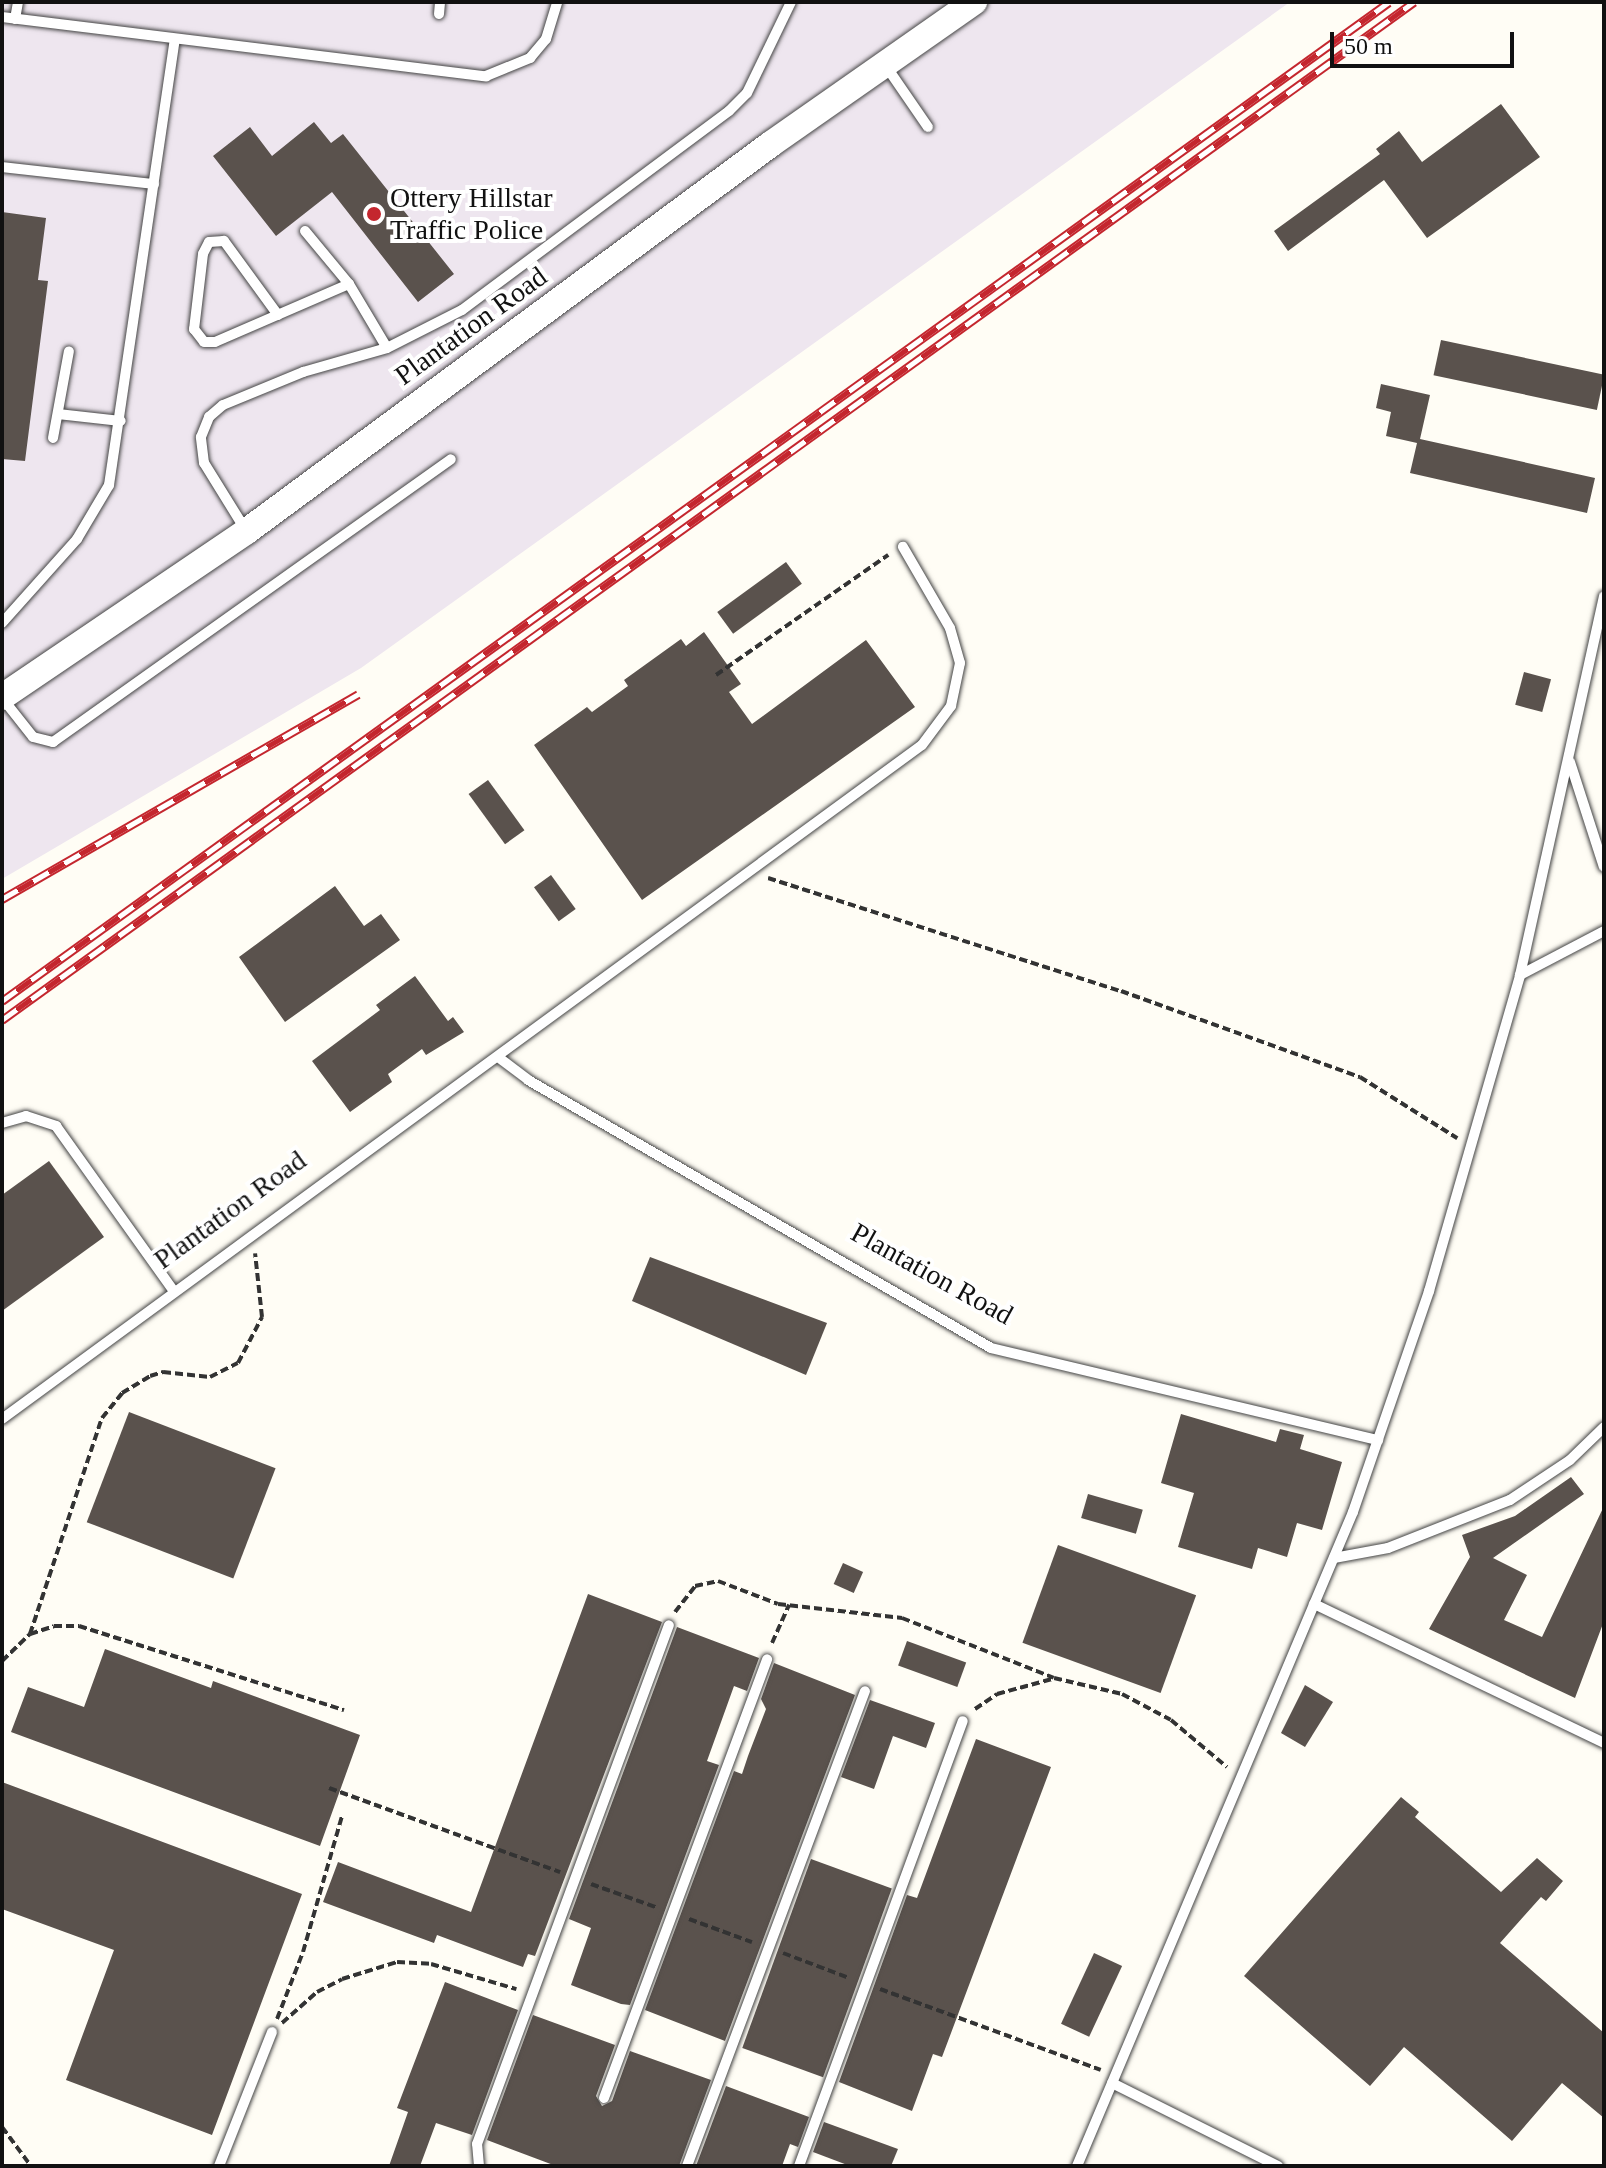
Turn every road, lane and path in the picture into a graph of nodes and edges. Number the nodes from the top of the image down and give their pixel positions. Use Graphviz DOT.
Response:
graph roads {
  1 [pos="18,2"];
  2 [pos="440,2"];
  3 [pos="557,2"];
  4 [pos="791,2"];
  5 [pos="974,2"];
  6 [pos="439,14"];
  7 [pos="2,17"];
  8 [pos="15,19"];
  9 [pos="175,40"];
  10 [pos="884,62"];
  11 [pos="928,127"];
  12 [pos="2,167"];
  13 [pos="154,184"];
  14 [pos="305,231"];
  15 [pos="349,284"];
  16 [pos="278,315"];
  17 [pos="387,348"];
  18 [pos="69,351"];
  19 [pos="58,414"];
  20 [pos="121,421"];
  21 [pos="53,438"];
  22 [pos="451,459"];
  23 [pos="247,531"];
  24 [pos="903,547"];
  25 [pos="1604,596"];
  26 [pos="2,623"];
  27 [pos="716,675"];
  28 [pos="2,697"];
  29 [pos="1570,761"];
  30 [pos="1604,867"];
  31 [pos="750,872"];
  32 [pos="1604,931"];
  33 [pos="1520,975"];
  34 [pos="498,1057"];
  35 [pos="2,1123"];
  36 [pos="1471,1150"];
  37 [pos="248,1236"];
  38 [pos="173,1290"];
  39 [pos="2,1419"];
  40 [pos="1604,1427"];
  41 [pos="1378,1440"];
  42 [pos="1334,1558"];
  43 [pos="1314,1604"];
  44 [pos="789,1605"];
  45 [pos="669,1625"];
  46 [pos="30,1634"];
  47 [pos="767,1659"];
  48 [pos="2,1661"];
  49 [pos="1054,1678"];
  50 [pos="865,1691"];
  51 [pos="344,1710"];
  52 [pos="963,1721"];
  53 [pos="1604,1743"];
  54 [pos="1240,1780"];
  55 [pos="329,1788"];
  56 [pos="342,1816"];
  57 [pos="576,1878"];
  58 [pos="673,1913"];
  59 [pos="769,1948"];
  60 [pos="866,1984"];
  61 [pos="533,1995"];
  62 [pos="272,2032"];
  63 [pos="1114,2079"];
  64 [pos="604,2098"];
  65 [pos="2,2127"];
  66 [pos="31,2166"];
  67 [pos="219,2166"];
  68 [pos="479,2166"];
  69 [pos="687,2166"];
  70 [pos="799,2166"];
  71 [pos="1077,2166"];
  72 [pos="1278,2166"];
  1 -- 8 [label="lane"];
  2 -- 6 [label="lane"];
  3 -- 9 [label="lane"];
  4 -- 17 [label="lane"];
  5 -- 10 [label="street, Plantation Road"];
  7 -- 8 [label="lane"];
  8 -- 9 [label="lane"];
  9 -- 13 [label="lane"];
  10 -- 11 [label="lane"];
  10 -- 23 [label="street, Plantation Road"];
  12 -- 13 [label="lane"];
  13 -- 20 [label="lane"];
  14 -- 15 [label="lane"];
  15 -- 16 [label="lane"];
  15 -- 17 [label="lane"];
  16 -- 16 [label="lane"];
  17 -- 23 [label="lane"];
  18 -- 19 [label="lane"];
  19 -- 20 [label="lane"];
  19 -- 21 [label="lane"];
  20 -- 26 [label="lane"];
  22 -- 28 [label="lane"];
  23 -- 28 [label="street, Plantation Road"];
  24 -- 27 [label="path"];
  24 -- 31 [label="lane, Plantation Road"];
  25 -- 29 [label="lane"];
  29 -- 30 [label="lane"];
  29 -- 33 [label="lane"];
  31 -- 34 [label="lane, Plantation Road"];
  31 -- 36 [label="path"];
  32 -- 33 [label="lane"];
  33 -- 36 [label="lane"];
  34 -- 37 [label="lane, Plantation Road"];
  34 -- 41 [label="lane, Plantation Road"];
  35 -- 38 [label="lane"];
  36 -- 41 [label="lane"];
  37 -- 38 [label="lane, Plantation Road"];
  37 -- 46 [label="path"];
  38 -- 39 [label="lane, Plantation Road"];
  40 -- 42 [label="lane"];
  41 -- 42 [label="lane"];
  42 -- 43 [label="lane"];
  43 -- 53 [label="lane"];
  43 -- 54 [label="lane"];
  44 -- 45 [label="path"];
  44 -- 47 [label="path"];
  44 -- 49 [label="path"];
  45 -- 57 [label="lane"];
  46 -- 48 [label="path"];
  46 -- 51 [label="path"];
  47 -- 58 [label="lane"];
  49 -- 52 [label="path"];
  49 -- 54 [label="path"];
  50 -- 59 [label="lane"];
  52 -- 60 [label="lane"];
  54 -- 63 [label="lane"];
  55 -- 57 [label="path"];
  56 -- 62 [label="path"];
  57 -- 58 [label="path"];
  57 -- 61 [label="lane"];
  58 -- 59 [label="path"];
  58 -- 64 [label="lane"];
  59 -- 60 [label="path"];
  59 -- 69 [label="lane"];
  60 -- 63 [label="path"];
  60 -- 70 [label="lane"];
  61 -- 62 [label="path"];
  61 -- 68 [label="lane"];
  62 -- 67 [label="lane"];
  63 -- 71 [label="lane"];
  63 -- 72 [label="lane"];
  65 -- 66 [label="path"];
}
